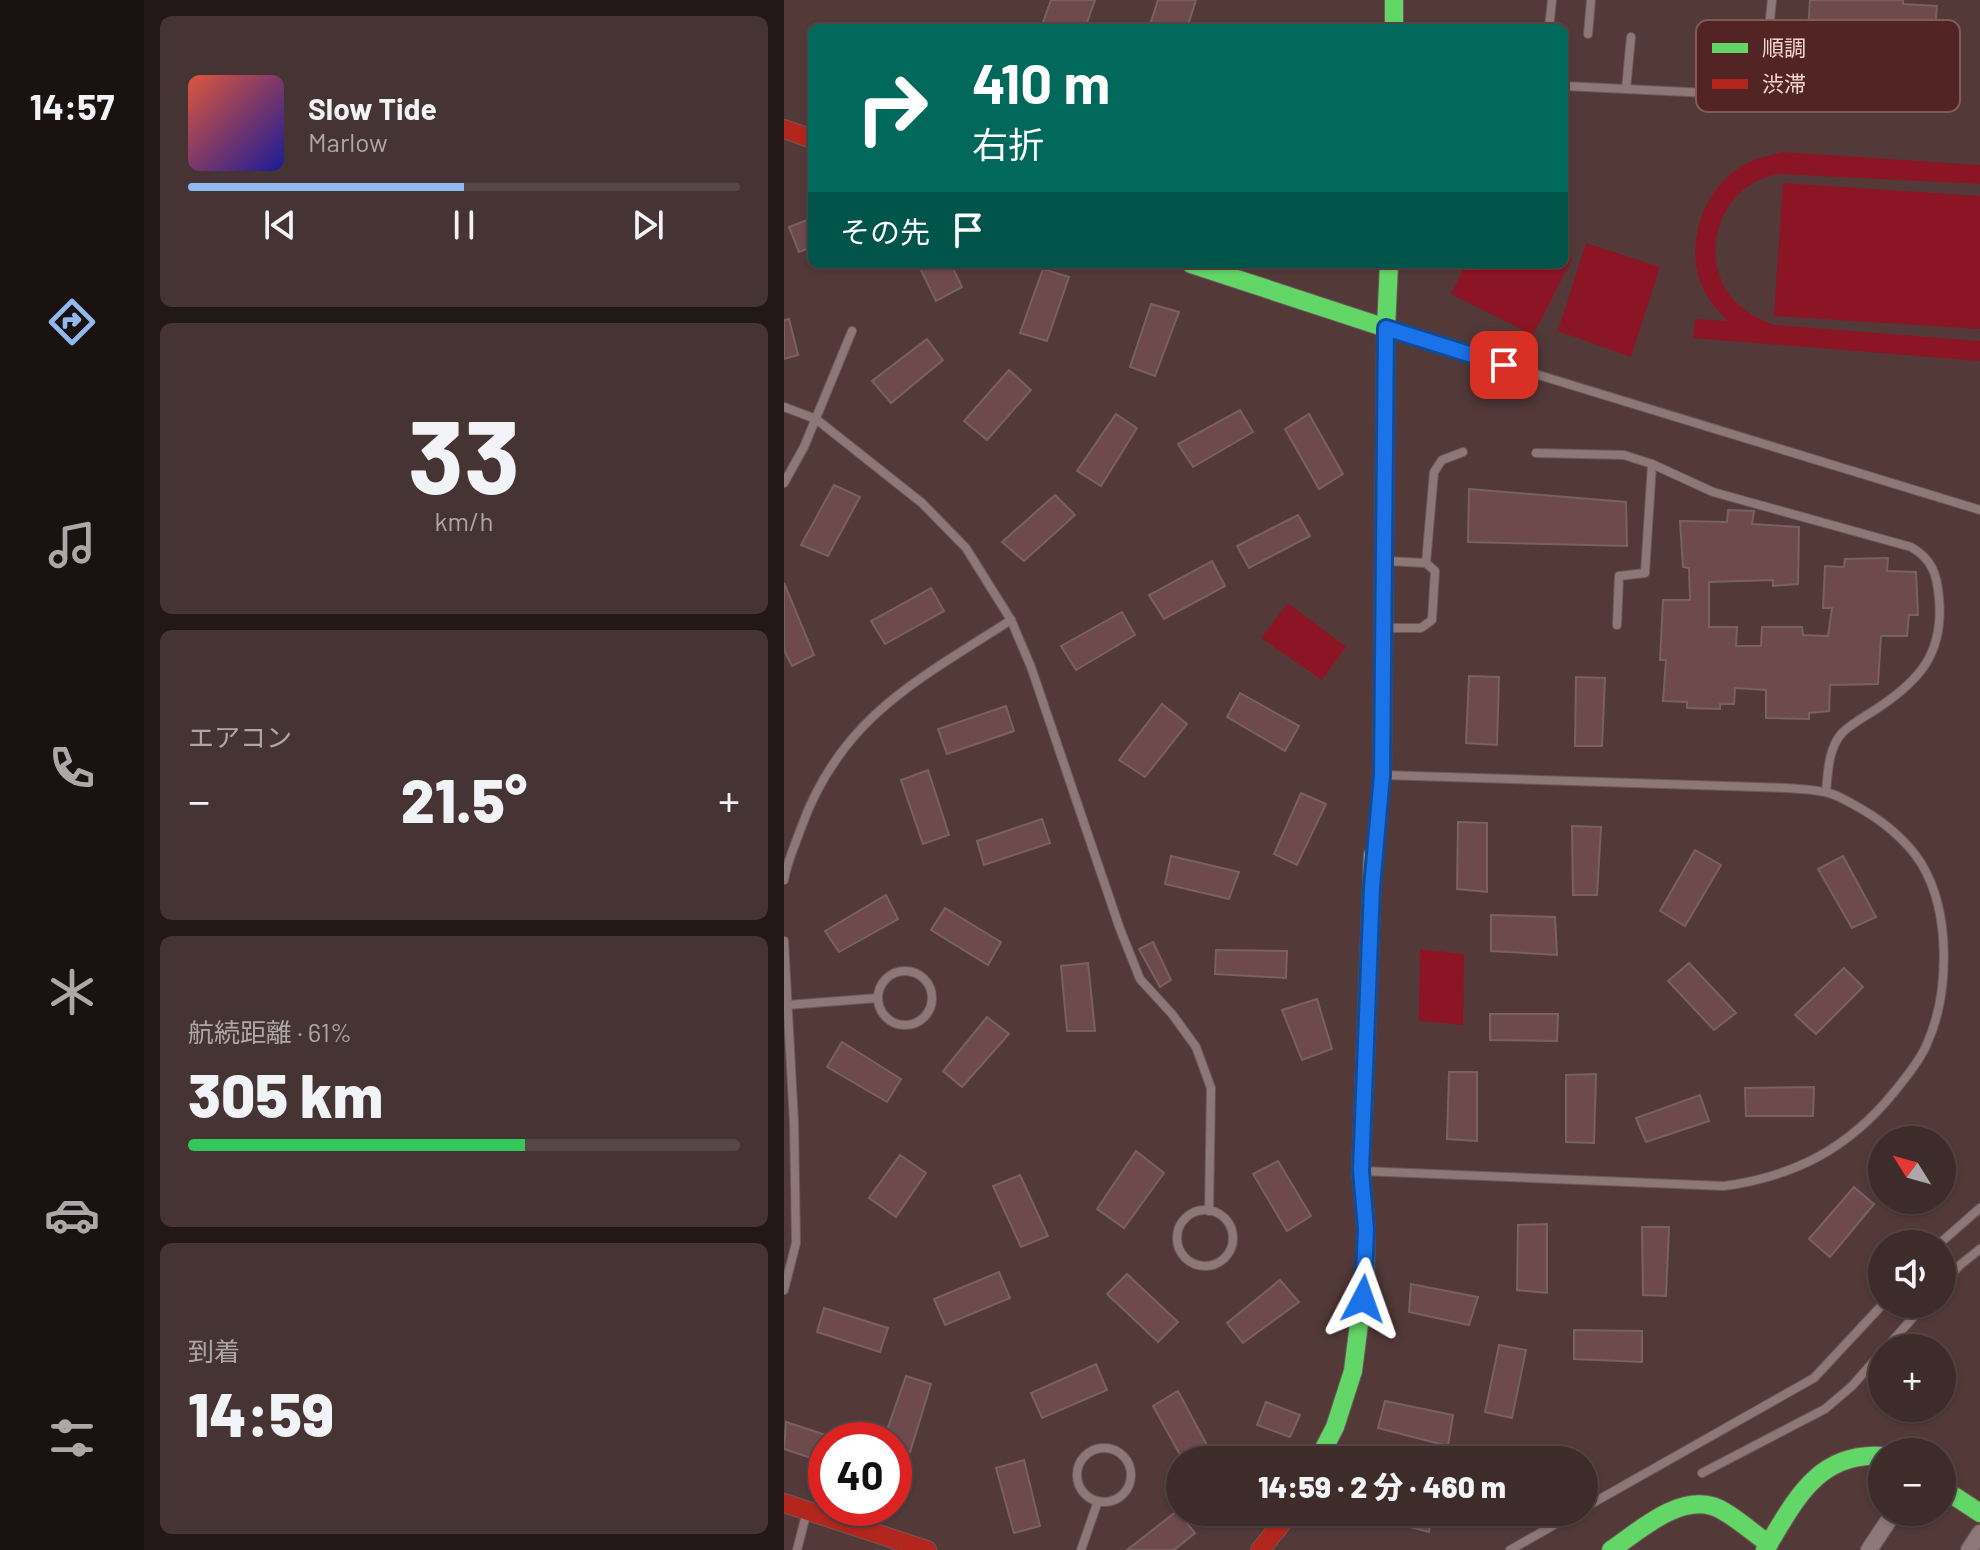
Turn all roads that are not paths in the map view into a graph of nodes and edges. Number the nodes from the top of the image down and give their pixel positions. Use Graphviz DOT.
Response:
graph roads {
  1 [pos="1394,0"];
  2 [pos="1552,0"];
  3 [pos="1591,0"];
  4 [pos="1772,0"];
  5 [pos="1769,20"];
  6 [pos="1394,24"];
  7 [pos="1549,24"];
  8 [pos="1588,34"];
  9 [pos="1631,37"];
  10 [pos="1568,86"];
  11 [pos="1626,89"];
  12 [pos="1696,92"];
  13 [pos="784,129"];
  14 [pos="808,138"];
  15 [pos="1203,268"];
  16 [pos="1389,268"];
  17 [pos="1386,328"];
  18 [pos="852,331"];
  19 [pos="784,407"];
  20 [pos="816,419"];
  21 [pos="1463,452"];
  22 [pos="1536,453"];
  23 [pos="1652,464"];
  24 [pos="784,483"];
  25 [pos="1980,510"];
  26 [pos="1384,561"];
  27 [pos="1426,563"];
  28 [pos="1011,620"];
  29 [pos="1617,625"];
  30 [pos="1383,628"];
  31 [pos="1382,775"];
  32 [pos="1826,792"];
  33 [pos="1373,855"];
  34 [pos="784,880"];
  35 [pos="784,941"];
  36 [pos="878,998"];
  37 [pos="787,1005"];
  38 [pos="789,1122"];
  39 [pos="1361,1171"];
  40 [pos="1980,1208"];
  41 [pos="1209,1211"];
  42 [pos="1955,1230"];
  43 [pos="1980,1249"];
  44 [pos="1956,1269"];
  45 [pos="784,1290"];
  46 [pos="1870,1318"];
  47 [pos="1913,1318"];
  48 [pos="1898,1334"];
  49 [pos="1868,1368"];
  50 [pos="1325,1446"];
  51 [pos="1868,1452"];
  52 [pos="1702,1473"];
  53 [pos="1956,1497"];
  54 [pos="1598,1500"];
  55 [pos="1098,1501"];
  56 [pos="784,1503"];
  57 [pos="807,1510"];
  58 [pos="1980,1513"];
  59 [pos="1280,1526"];
  60 [pos="1552,1526"];
  61 [pos="1885,1526"];
  62 [pos="1980,1533"];
  63 [pos="1767,1547"];
  64 [pos="797,1550"];
  65 [pos="927,1550"];
  66 [pos="1081,1550"];
  67 [pos="1260,1550"];
  68 [pos="1510,1550"];
  69 [pos="1612,1550"];
  70 [pos="1869,1550"];
  71 [pos="1969,1550"];
  1 -- 6 [label="street"];
  2 -- 7 [label="lane"];
  3 -- 8 [label="lane"];
  4 -- 5 [label="lane"];
  9 -- 11 [label="lane"];
  10 -- 11 [label="lane"];
  11 -- 12 [label="lane"];
  13 -- 14 [label="street"];
  15 -- 17 [label="street"];
  16 -- 17 [label="street"];
  17 -- 25 [label="lane"];
  17 -- 26 [label="street"];
  18 -- 20 [label="lane"];
  19 -- 20 [label="lane"];
  20 -- 24 [label="lane"];
  20 -- 28 [label="lane"];
  21 -- 27 [label="lane"];
  22 -- 23 [label="lane"];
  23 -- 29 [label="lane"];
  23 -- 32 [label="lane"];
  26 -- 27 [label="lane"];
  26 -- 30 [label="street"];
  27 -- 30 [label="lane"];
  28 -- 34 [label="lane"];
  28 -- 41 [label="lane"];
  30 -- 31 [label="street"];
  31 -- 32 [label="lane"];
  31 -- 33 [label="lane"];
  32 -- 39 [label="lane"];
  33 -- 39 [label="street"];
  35 -- 37 [label="lane"];
  36 -- 36 [label="lane"];
  36 -- 37 [label="lane"];
  37 -- 38 [label="lane"];
  38 -- 45 [label="lane"];
  39 -- 50 [label="street"];
  40 -- 42 [label="lane"];
  41 -- 41 [label="lane"];
  43 -- 44 [label="lane"];
  46 -- 54 [label="lane"];
  47 -- 48 [label="lane"];
  49 -- 52 [label="lane"];
  51 -- 63 [label="street"];
  53 -- 58 [label="street"];
  55 -- 55 [label="lane"];
  55 -- 66 [label="lane"];
  56 -- 57 [label="street"];
  57 -- 64 [label="lane"];
  57 -- 65 [label="street"];
  59 -- 67 [label="street"];
  60 -- 68 [label="lane"];
  61 -- 70 [label="street"];
  62 -- 71 [label="street"];
  63 -- 69 [label="street"];
}
